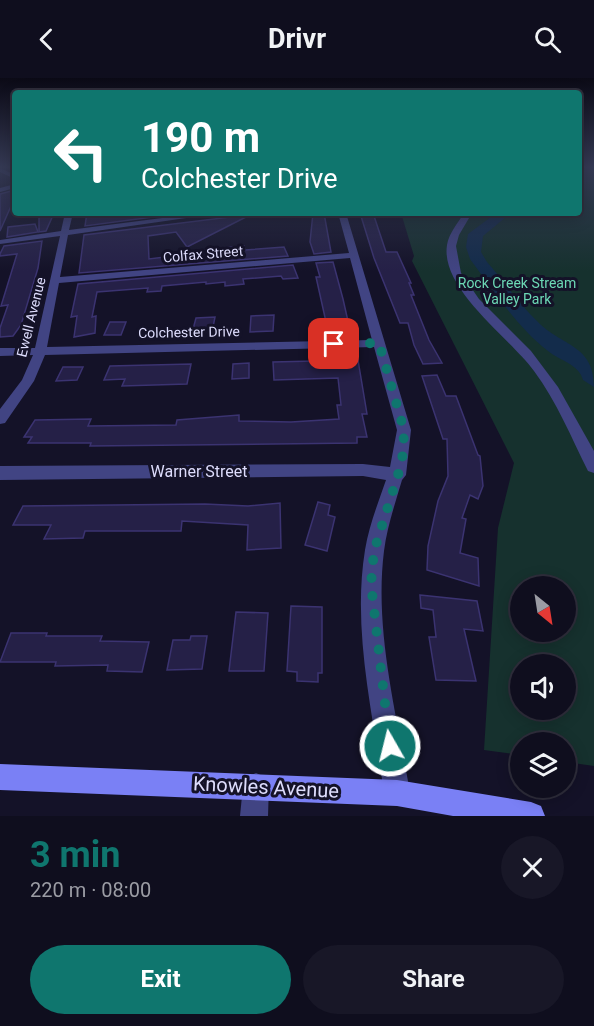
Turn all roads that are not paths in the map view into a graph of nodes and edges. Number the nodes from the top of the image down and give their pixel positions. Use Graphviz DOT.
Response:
graph roads {
  1 [pos="68,216"];
  2 [pos="195,216"];
  3 [pos="343,216"];
  4 [pos="466,216"];
  5 [pos="65,234"];
  6 [pos="0,242"];
  7 [pos="352,255"];
  8 [pos="56,280"];
  9 [pos="379,343"];
  10 [pos="40,351"];
  11 [pos="0,352"];
  12 [pos="0,419"];
  13 [pos="594,467"];
  14 [pos="0,473"];
  15 [pos="398,475"];
  16 [pos="0,777"];
  17 [pos="256,786"];
  18 [pos="397,793"];
  19 [pos="254,816"];
  20 [pos="531,816"];
  1 -- 5 [label="street, Ewell Avenue"];
  2 -- 5 [label="street"];
  3 -- 7 [label="street"];
  4 -- 13 [label="street"];
  5 -- 6 [label="street"];
  5 -- 8 [label="street, Ewell Avenue"];
  7 -- 8 [label="street, Colfax Street"];
  7 -- 9 [label="street"];
  8 -- 10 [label="street, Ewell Avenue"];
  9 -- 10 [label="street, Colchester Drive"];
  9 -- 15 [label="street"];
  10 -- 11 [label="street, Colchester Drive"];
  10 -- 12 [label="street, Ewell Avenue"];
  14 -- 15 [label="street, Warner Street"];
  15 -- 18 [label="street"];
  16 -- 17 [label="main road, Knowles Avenue"];
  17 -- 18 [label="main road, Knowles Avenue"];
  17 -- 19 [label="street"];
  18 -- 20 [label="main road, Knowles Avenue"];
}
